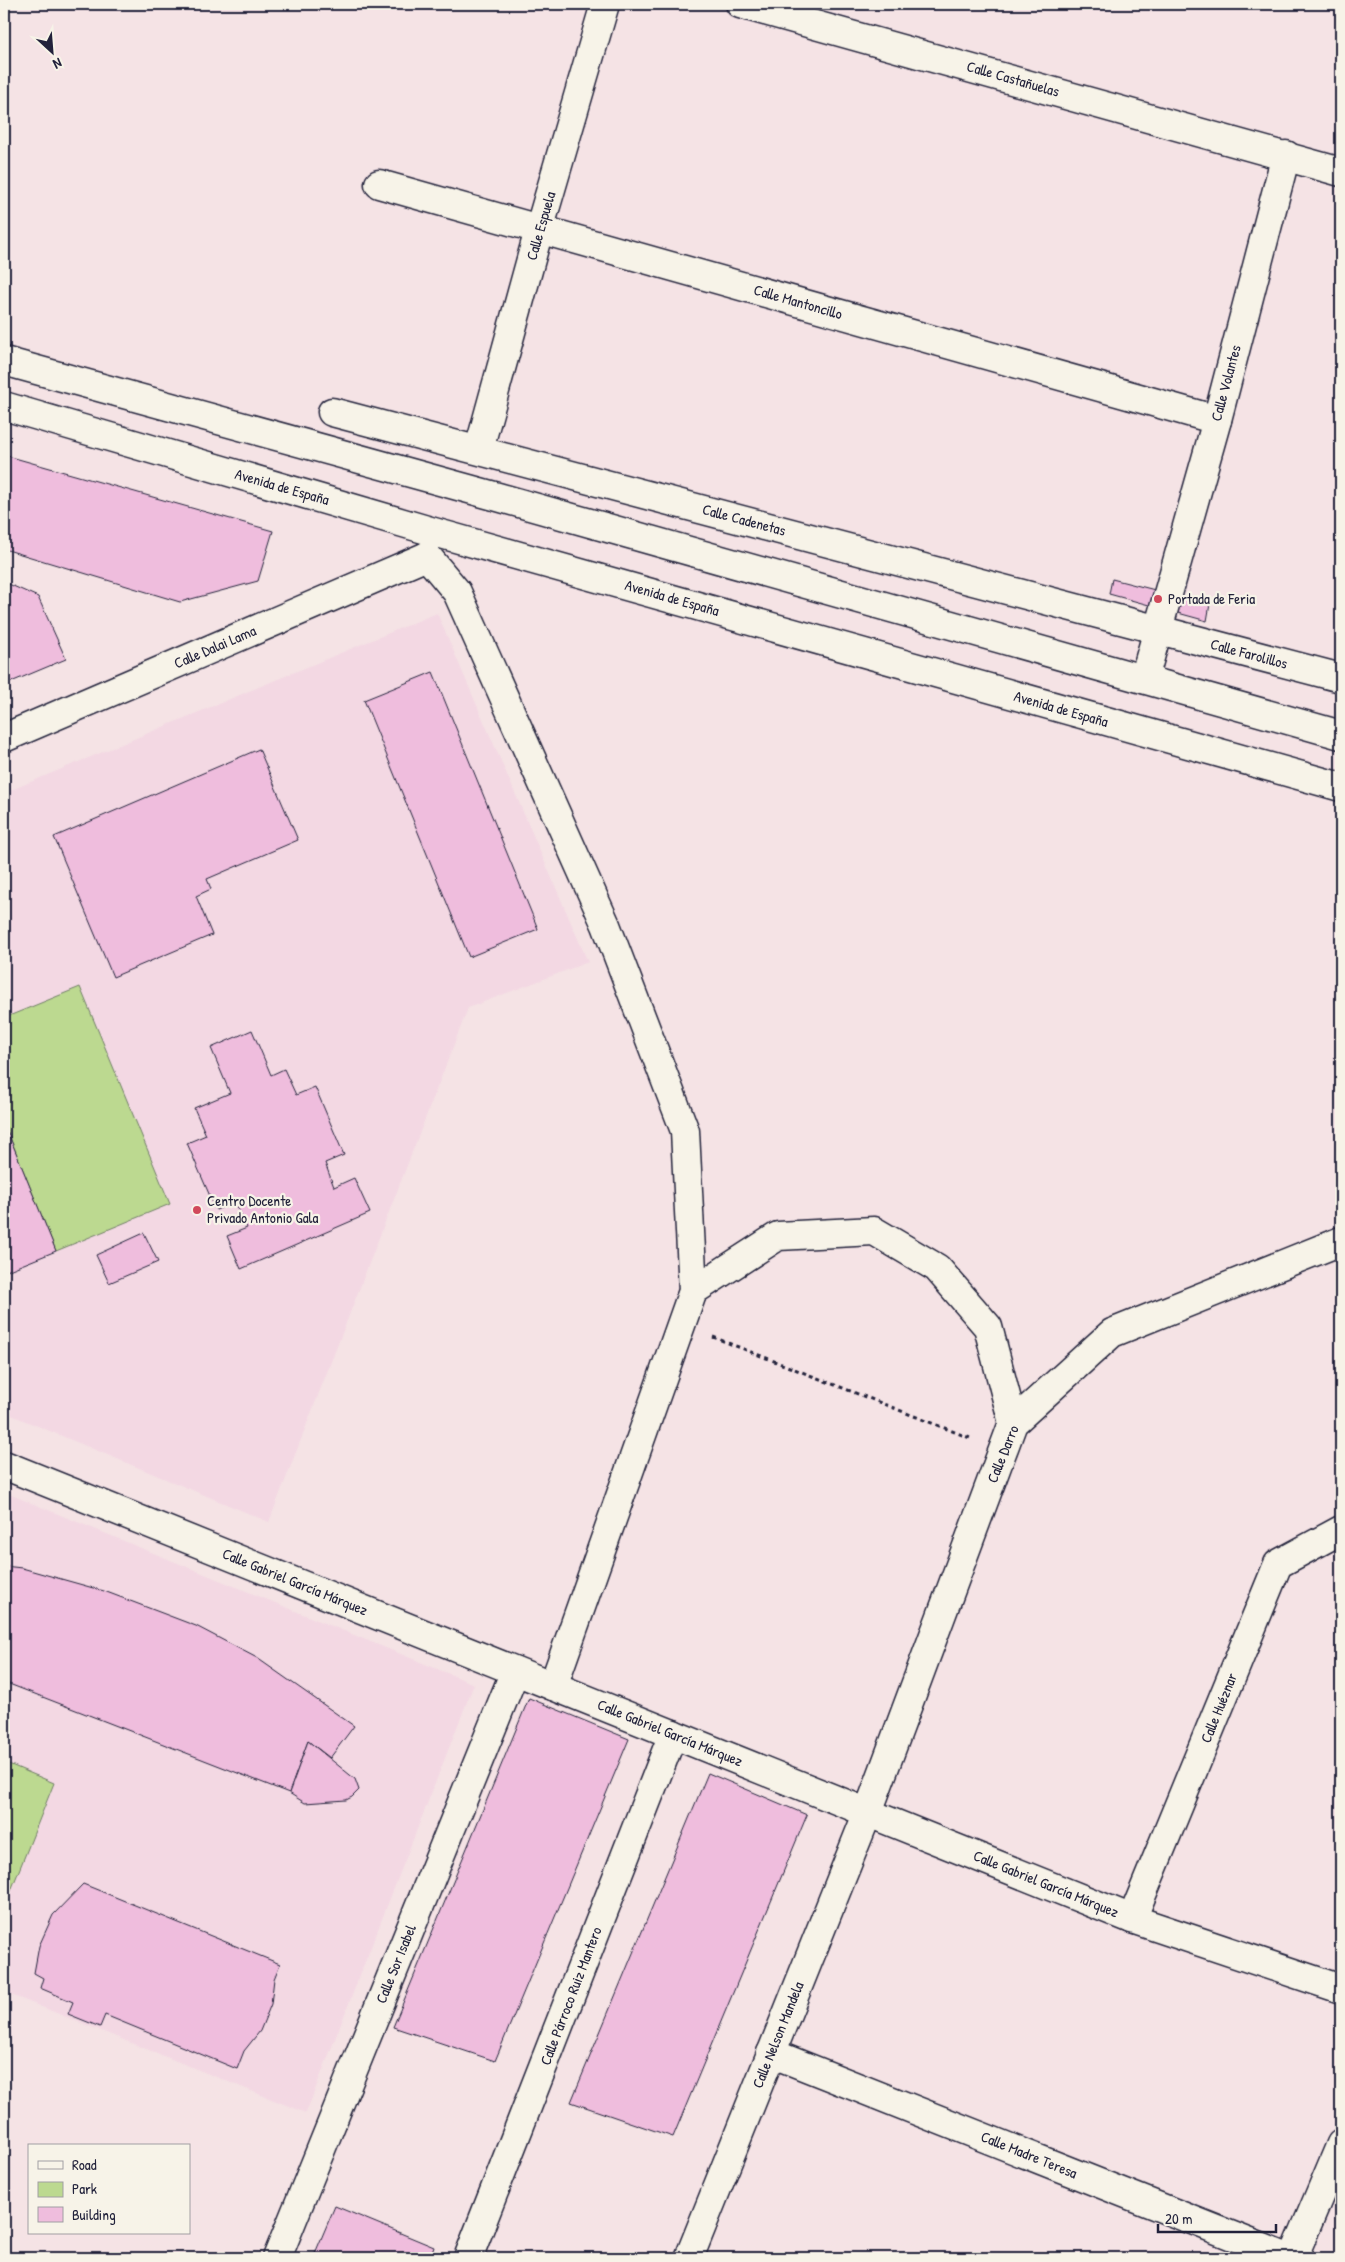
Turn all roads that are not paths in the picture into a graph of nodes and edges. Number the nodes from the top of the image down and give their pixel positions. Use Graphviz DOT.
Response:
graph roads {
  1 [pos="605,4"];
  2 [pos="740,4"];
  3 [pos="1286,155"];
  4 [pos="1341,172"];
  5 [pos="379,184"];
  6 [pos="539,230"];
  7 [pos="4,361"];
  8 [pos="4,406"];
  9 [pos="332,412"];
  10 [pos="1217,420"];
  11 [pos="479,449"];
  12 [pos="430,544"];
  13 [pos="1159,619"];
  14 [pos="1341,678"];
  15 [pos="1144,679"];
  16 [pos="1341,735"];
  17 [pos="4,738"];
  18 [pos="1341,787"];
  19 [pos="1341,1241"];
  20 [pos="693,1291"];
  21 [pos="1013,1424"];
  22 [pos="4,1465"];
  23 [pos="1341,1530"];
  24 [pos="515,1671"];
  25 [pos="553,1686"];
  26 [pos="673,1734"];
  27 [pos="868,1812"];
  28 [pos="1132,1919"];
  29 [pos="1341,1989"];
  30 [pos="771,2052"];
  31 [pos="1341,2144"];
  32 [pos="277,2258"];
  33 [pos="468,2258"];
  34 [pos="689,2258"];
  35 [pos="1288,2258"];
  36 [pos="1293,2258"];
  1 -- 6 [label="street, Calle Espuela"];
  2 -- 3 [label="street, Calle Castañuelas"];
  3 -- 4 [label="street, Calle Castañuelas"];
  3 -- 10 [label="street, Calle Volantes"];
  5 -- 6 [label="street, Calle Mantoncillo"];
  6 -- 10 [label="street, Calle Mantoncillo"];
  6 -- 11 [label="street, Calle Espuela"];
  7 -- 15 [label="street"];
  8 -- 12 [label="street, Avenida de España"];
  9 -- 11 [label="street, Calle Cadenetas"];
  10 -- 13 [label="street, Calle Volantes"];
  11 -- 13 [label="street, Calle Cadenetas"];
  12 -- 17 [label="street, Calle Dalai Lama"];
  12 -- 18 [label="street, Avenida de España"];
  12 -- 20 [label="street"];
  13 -- 14 [label="street, Calle Farolillos"];
  13 -- 15 [label="street, Calle Volantes"];
  15 -- 16 [label="street"];
  19 -- 21 [label="street, Calle Darro"];
  20 -- 21 [label="street"];
  20 -- 25 [label="street"];
  21 -- 27 [label="street, Calle Darro"];
  22 -- 24 [label="street, Calle Gabriel García Márquez"];
  23 -- 28 [label="street, Calle Huéznar"];
  24 -- 25 [label="street, Calle Gabriel García Márquez"];
  24 -- 32 [label="street, Calle Sor Isabel"];
  25 -- 26 [label="street, Calle Gabriel García Márquez"];
  26 -- 27 [label="street, Calle Gabriel García Márquez"];
  26 -- 33 [label="street, Calle Párroco Ruiz Mantero"];
  27 -- 28 [label="street, Calle Gabriel García Márquez"];
  27 -- 30 [label="street, Calle Nelson Mandela"];
  28 -- 29 [label="street, Calle Gabriel García Márquez"];
  30 -- 34 [label="street, Calle Nelson Mandela"];
  30 -- 35 [label="street, Calle Madre Teresa"];
  31 -- 36 [label="street"];
}
